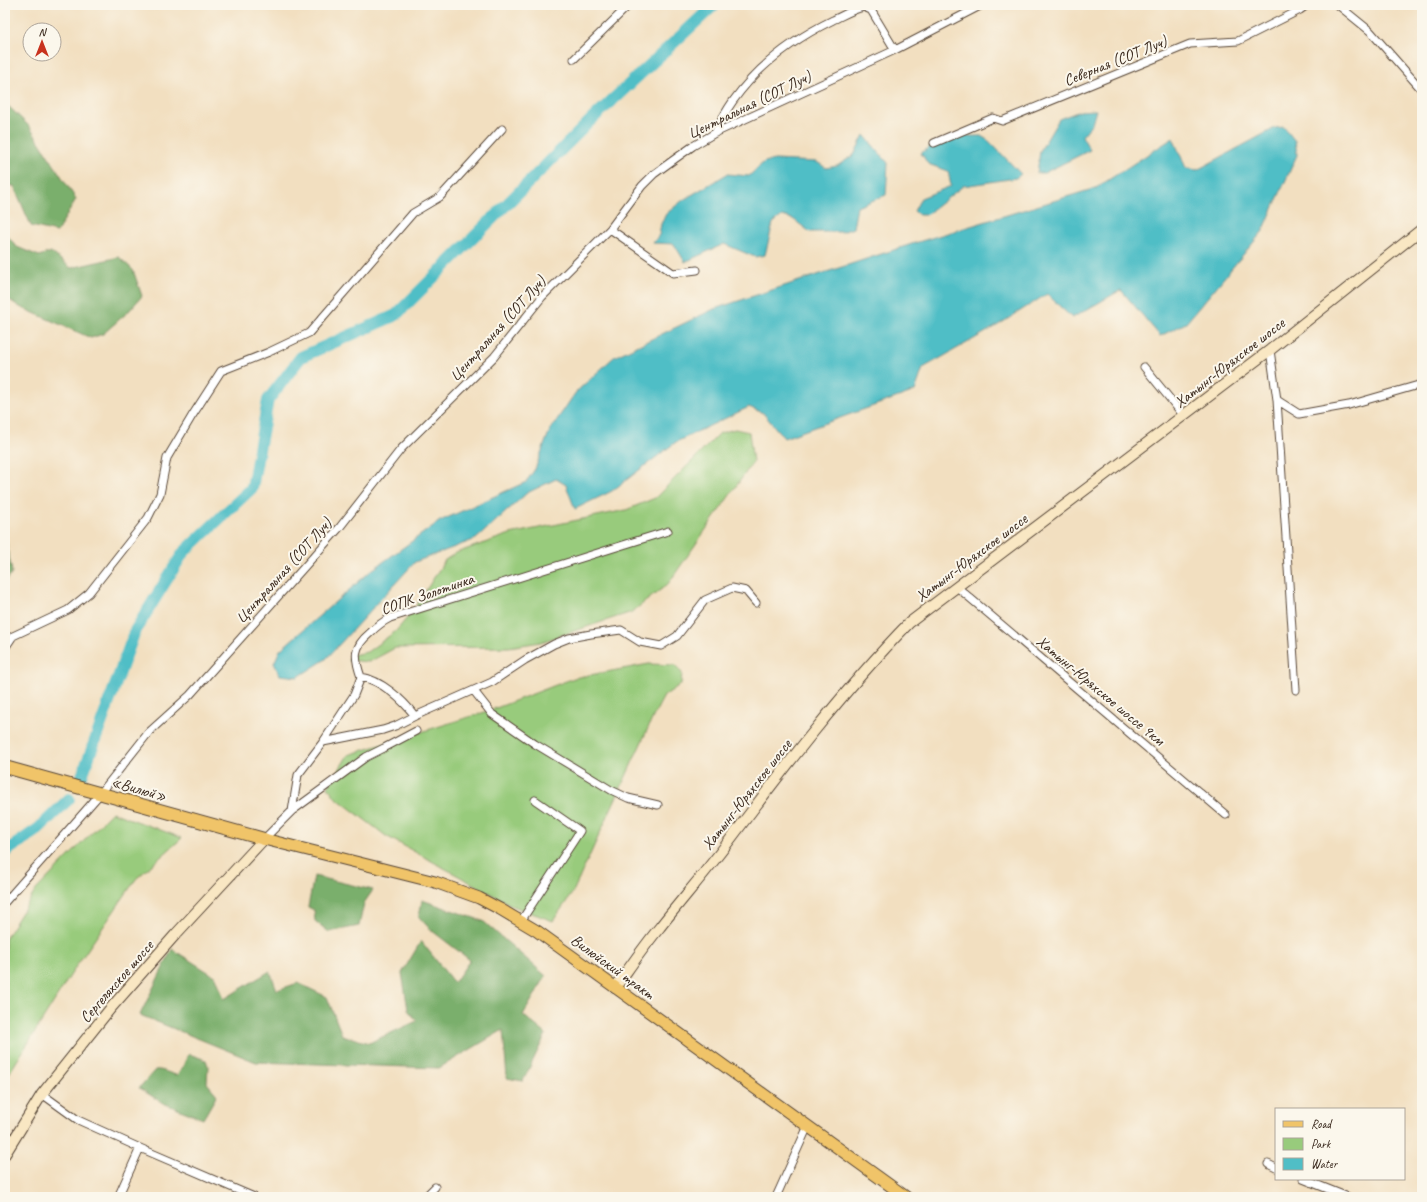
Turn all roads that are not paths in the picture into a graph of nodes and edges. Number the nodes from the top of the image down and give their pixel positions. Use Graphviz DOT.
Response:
graph roads {
  1 [pos="629,5"];
  2 [pos="982,5"];
  3 [pos="1307,5"];
  4 [pos="1338,5"];
  5 [pos="895,50"];
  6 [pos="574,59"];
  7 [pos="1419,81"];
  8 [pos="1422,90"];
  9 [pos="502,129"];
  10 [pos="715,133"];
  11 [pos="934,143"];
  12 [pos="610,229"];
  13 [pos="1422,229"];
  14 [pos="697,270"];
  15 [pos="1270,350"];
  16 [pos="1144,367"];
  17 [pos="1422,384"];
  18 [pos="1277,400"];
  19 [pos="1184,416"];
  20 [pos="668,531"];
  21 [pos="957,587"];
  22 [pos="756,603"];
  23 [pos="5,648"];
  24 [pos="361,677"];
  25 [pos="1296,690"];
  26 [pos="474,691"];
  27 [pos="415,716"];
  28 [pos="416,730"];
  29 [pos="323,742"];
  30 [pos="5,767"];
  31 [pos="100,794"];
  32 [pos="535,800"];
  33 [pos="658,805"];
  34 [pos="292,811"];
  35 [pos="1226,815"];
  36 [pos="264,839"];
  37 [pos="5,902"];
  38 [pos="521,921"];
  39 [pos="615,988"];
  40 [pos="42,1094"];
  41 [pos="808,1126"];
  42 [pos="140,1148"];
  43 [pos="5,1154"];
  44 [pos="1268,1164"];
  45 [pos="1275,1168"];
  46 [pos="1306,1180"];
  47 [pos="435,1187"];
  48 [pos="118,1197"];
  49 [pos="254,1197"];
  50 [pos="425,1197"];
  51 [pos="776,1197"];
  52 [pos="906,1197"];
  53 [pos="1348,1197"];
  1 -- 6 [label="street"];
  2 -- 5 [label="street, Центральная (СОТ Луч)"];
  3 -- 11 [label="street, Северная (СОТ Луч)"];
  4 -- 7 [label="street"];
  5 -- 10 [label="street, Центральная (СОТ Луч)"];
  5 -- 10 [label="street"];
  7 -- 8 [label="street"];
  9 -- 23 [label="street"];
  10 -- 12 [label="street, Центральная (СОТ Луч)"];
  12 -- 14 [label="street"];
  12 -- 31 [label="street, Центральная (СОТ Луч)"];
  13 -- 15 [label="main road, Хатынг-Юряхское шоссе"];
  15 -- 18 [label="street"];
  15 -- 19 [label="main road, Хатынг-Юряхское шоссе"];
  16 -- 19 [label="street"];
  17 -- 18 [label="street"];
  18 -- 25 [label="street"];
  19 -- 21 [label="main road, Хатынг-Юряхское шоссе"];
  20 -- 24 [label="street, СОПК Золотинка"];
  21 -- 35 [label="street, Хатынг-Юряхское шоссе 9км"];
  21 -- 39 [label="main road, Хатынг-Юряхское шоссе"];
  22 -- 26 [label="street"];
  24 -- 27 [label="street"];
  24 -- 29 [label="street"];
  26 -- 27 [label="street"];
  26 -- 33 [label="street"];
  27 -- 29 [label="street"];
  28 -- 34 [label="street"];
  29 -- 34 [label="street"];
  30 -- 31 [label="highway, «Вилюй»"];
  31 -- 36 [label="highway, «Вилюй»"];
  31 -- 37 [label="street, Центральная (СОТ Луч)"];
  32 -- 38 [label="street"];
  34 -- 36 [label="street"];
  36 -- 38 [label="main road, Вилюйский тракт"];
  36 -- 40 [label="main road, Сергеляхское шоссе"];
  38 -- 39 [label="main road, Вилюйский тракт"];
  39 -- 41 [label="main road, Вилюйский тракт"];
  40 -- 42 [label="street"];
  40 -- 43 [label="main road, Сергеляхское шоссе"];
  41 -- 51 [label="street"];
  41 -- 52 [label="main road, Вилюйский тракт"];
  42 -- 48 [label="street"];
  42 -- 49 [label="street"];
  44 -- 45 [label="street"];
  46 -- 53 [label="street"];
  47 -- 50 [label="street"];
}
